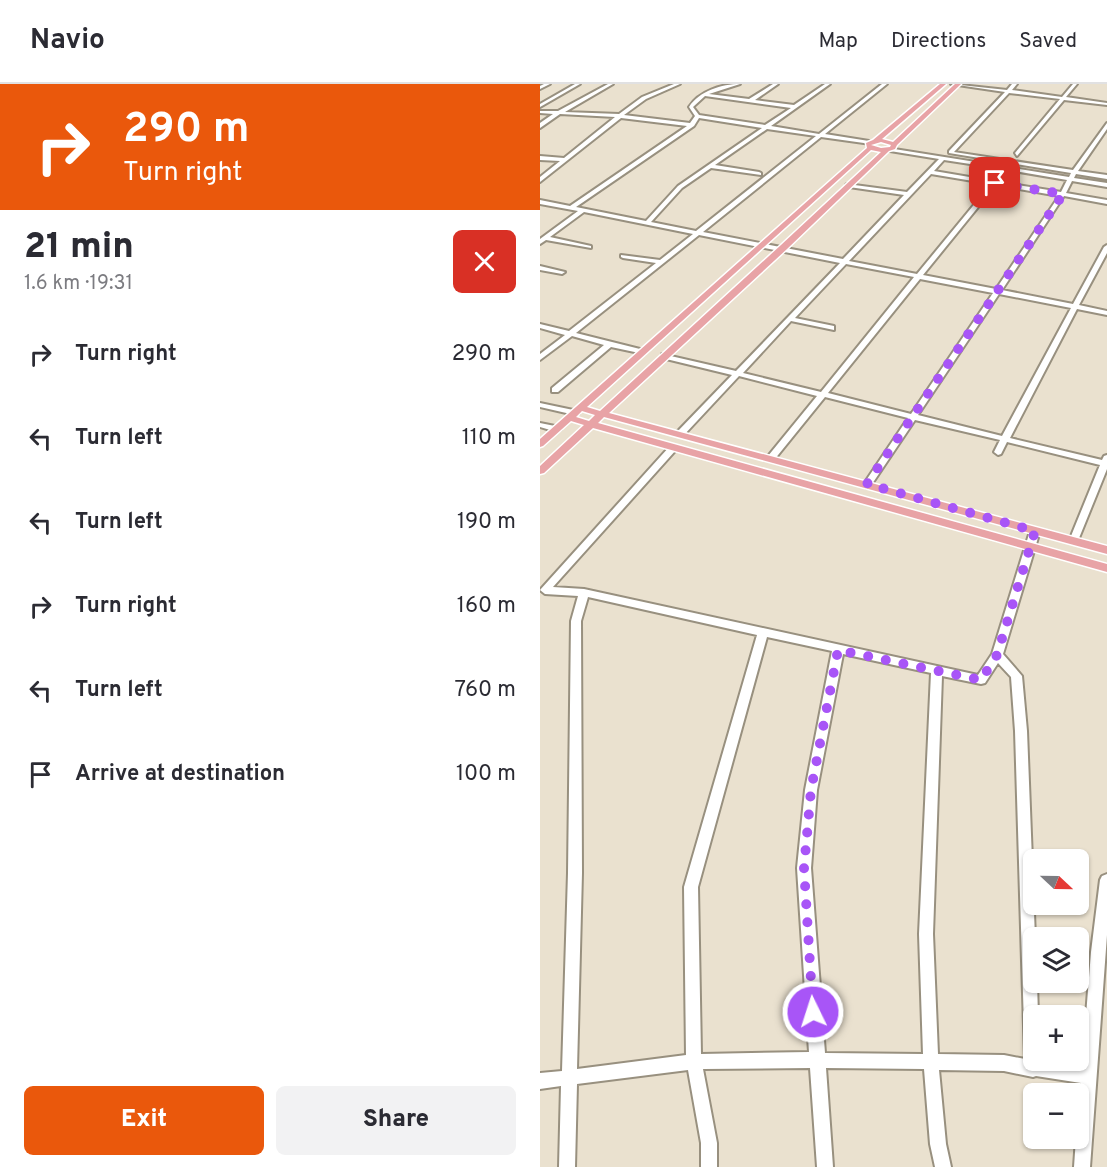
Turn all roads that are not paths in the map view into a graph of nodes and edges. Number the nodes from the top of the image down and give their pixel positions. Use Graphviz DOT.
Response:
graph roads {
  1 [pos="548,84"];
  2 [pos="578,84"];
  3 [pos="611,84"];
  4 [pos="678,84"];
  5 [pos="738,84"];
  6 [pos="776,84"];
  7 [pos="828,84"];
  8 [pos="885,84"];
  9 [pos="943,84"];
  10 [pos="956,84"];
  11 [pos="1016,84"];
  12 [pos="1075,84"];
  13 [pos="540,88"];
  14 [pos="1009,91"];
  15 [pos="704,95"];
  16 [pos="1063,98"];
  17 [pos="750,101"];
  18 [pos="1107,104"];
  19 [pos="540,106"];
  20 [pos="795,107"];
  21 [pos="540,112"];
  22 [pos="559,113"];
  23 [pos="620,116"];
  24 [pos="697,116"];
  25 [pos="692,125"];
  26 [pos="1107,125"];
  27 [pos="540,126"];
  28 [pos="768,126"];
  29 [pos="820,135"];
  30 [pos="872,144"];
  31 [pos="891,147"];
  32 [pos="951,152"];
  33 [pos="1017,154"];
  34 [pos="540,158"];
  35 [pos="943,158"];
  36 [pos="566,160"];
  37 [pos="708,166"];
  38 [pos="1006,169"];
  39 [pos="930,172"];
  40 [pos="1075,172"];
  41 [pos="759,174"];
  42 [pos="1107,177"];
  43 [pos="1070,179"];
  44 [pos="540,180"];
  45 [pos="995,183"];
  46 [pos="849,185"];
  47 [pos="1107,185"];
  48 [pos="909,194"];
  49 [pos="1063,194"];
  50 [pos="540,202"];
  51 [pos="1107,202"];
  52 [pos="571,208"];
  53 [pos="583,210"];
  54 [pos="648,222"];
  55 [pos="699,232"];
  56 [pos="543,240"];
  57 [pos="761,244"];
  58 [pos="589,247"];
  59 [pos="1107,247"];
  60 [pos="783,248"];
  61 [pos="623,256"];
  62 [pos="848,260"];
  63 [pos="662,261"];
  64 [pos="540,268"];
  65 [pos="562,273"];
  66 [pos="921,274"];
  67 [pos="998,289"];
  68 [pos="1076,305"];
  69 [pos="1107,311"];
  70 [pos="792,319"];
  71 [pos="540,326"];
  72 [pos="831,328"];
  73 [pos="570,334"];
  74 [pos="610,344"];
  75 [pos="641,352"];
  76 [pos="665,356"];
  77 [pos="540,358"];
  78 [pos="738,374"];
  79 [pos="555,390"];
  80 [pos="823,395"];
  81 [pos="540,405"];
  82 [pos="574,413"];
  83 [pos="602,414"];
  84 [pos="912,417"];
  85 [pos="591,424"];
  86 [pos="540,425"];
  87 [pos="557,429"];
  88 [pos="680,434"];
  89 [pos="1005,439"];
  90 [pos="540,444"];
  91 [pos="673,448"];
  92 [pos="998,452"];
  93 [pos="771,458"];
  94 [pos="1106,462"];
  95 [pos="540,471"];
  96 [pos="854,481"];
  97 [pos="867,484"];
  98 [pos="844,495"];
  99 [pos="1035,531"];
  100 [pos="1074,541"];
  101 [pos="1029,546"];
  102 [pos="1107,550"];
  103 [pos="1107,568"];
  104 [pos="542,590"];
  105 [pos="584,593"];
  106 [pos="763,632"];
  107 [pos="838,650"];
  108 [pos="997,655"];
  109 [pos="937,671"];
  110 [pos="1107,880"];
  111 [pos="1031,1005"];
  112 [pos="816,1060"];
  113 [pos="694,1062"];
  114 [pos="932,1062"];
  115 [pos="1023,1067"];
  116 [pos="1049,1071"];
  117 [pos="569,1076"];
  118 [pos="1088,1076"];
  119 [pos="540,1081"];
  120 [pos="567,1167"];
  121 [pos="709,1167"];
  122 [pos="825,1167"];
  123 [pos="943,1167"];
  124 [pos="1082,1167"];
  1 -- 13 [label="street"];
  2 -- 19 [label="street"];
  3 -- 22 [label="street"];
  4 -- 23 [label="street"];
  5 -- 15 [label="street"];
  6 -- 17 [label="street"];
  7 -- 20 [label="street"];
  8 -- 29 [label="street"];
  9 -- 30 [label="main road"];
  10 -- 14 [label="street"];
  10 -- 31 [label="main road"];
  11 -- 14 [label="street"];
  12 -- 16 [label="street"];
  14 -- 16 [label="street"];
  14 -- 32 [label="street"];
  15 -- 17 [label="street"];
  15 -- 24 [label="street"];
  16 -- 18 [label="street"];
  16 -- 33 [label="street"];
  17 -- 20 [label="street"];
  20 -- 28 [label="street"];
  21 -- 22 [label="street"];
  22 -- 23 [label="street"];
  22 -- 27 [label="street"];
  23 -- 25 [label="street"];
  23 -- 36 [label="street"];
  24 -- 25 [label="street"];
  24 -- 28 [label="street"];
  25 -- 52 [label="street"];
  26 -- 40 [label="street"];
  28 -- 29 [label="street"];
  28 -- 37 [label="street"];
  29 -- 30 [label="street"];
  29 -- 55 [label="street"];
  30 -- 31 [label="main road"];
  30 -- 57 [label="main road"];
  31 -- 32 [label="street"];
  31 -- 35 [label="street"];
  31 -- 46 [label="main road"];
  32 -- 40 [label="street"];
  34 -- 36 [label="street"];
  35 -- 38 [label="street"];
  35 -- 39 [label="street"];
  36 -- 44 [label="street"];
  37 -- 41 [label="street"];
  37 -- 54 [label="street"];
  38 -- 43 [label="street"];
  38 -- 45 [label="street"];
  39 -- 45 [label="street"];
  39 -- 48 [label="street"];
  40 -- 42 [label="street"];
  40 -- 43 [label="street"];
  43 -- 47 [label="street"];
  43 -- 49 [label="street"];
  45 -- 49 [label="street"];
  45 -- 66 [label="street"];
  46 -- 48 [label="street"];
  46 -- 60 [label="main road"];
  48 -- 62 [label="street"];
  49 -- 51 [label="street"];
  49 -- 67 [label="street"];
  50 -- 52 [label="street"];
  52 -- 53 [label="street"];
  53 -- 54 [label="street"];
  53 -- 56 [label="street"];
  54 -- 55 [label="street"];
  55 -- 57 [label="street"];
  55 -- 63 [label="street"];
  56 -- 58 [label="street"];
  57 -- 60 [label="street"];
  57 -- 75 [label="main road"];
  59 -- 68 [label="street"];
  60 -- 62 [label="street"];
  60 -- 76 [label="main road"];
  61 -- 63 [label="street"];
  62 -- 66 [label="street"];
  62 -- 70 [label="street"];
  63 -- 73 [label="street"];
  64 -- 65 [label="street"];
  66 -- 67 [label="street"];
  66 -- 80 [label="street"];
  67 -- 68 [label="street"];
  67 -- 84 [label="street"];
  68 -- 69 [label="street"];
  68 -- 89 [label="street"];
  70 -- 72 [label="street"];
  70 -- 78 [label="street"];
  71 -- 73 [label="street"];
  73 -- 74 [label="street"];
  73 -- 77 [label="street"];
  74 -- 75 [label="street"];
  74 -- 79 [label="street"];
  75 -- 82 [label="main road"];
  76 -- 78 [label="street"];
  76 -- 83 [label="main road"];
  78 -- 80 [label="street"];
  78 -- 88 [label="street"];
  80 -- 84 [label="street"];
  80 -- 93 [label="street"];
  81 -- 82 [label="street"];
  82 -- 83 [label="main road"];
  82 -- 85 [label="main road"];
  82 -- 87 [label="main road"];
  83 -- 85 [label="main road"];
  83 -- 88 [label="main road"];
  84 -- 89 [label="street"];
  84 -- 97 [label="street"];
  85 -- 91 [label="main road"];
  85 -- 95 [label="main road"];
  86 -- 87 [label="street"];
  87 -- 90 [label="main road"];
  88 -- 93 [label="main road"];
  89 -- 92 [label="street"];
  89 -- 94 [label="street"];
  91 -- 98 [label="main road"];
  91 -- 104 [label="street"];
  93 -- 96 [label="main road"];
  94 -- 100 [label="street"];
  96 -- 97 [label="main road"];
  96 -- 98 [label="main road"];
  97 -- 99 [label="main road"];
  98 -- 101 [label="main road"];
  99 -- 100 [label="main road"];
  99 -- 101 [label="street"];
  100 -- 102 [label="main road"];
  101 -- 103 [label="main road"];
  101 -- 108 [label="street"];
  104 -- 105 [label="street"];
  105 -- 106 [label="street"];
  105 -- 117 [label="street"];
  106 -- 107 [label="street"];
  106 -- 113 [label="street"];
  107 -- 109 [label="street"];
  107 -- 112 [label="street"];
  108 -- 109 [label="street"];
  108 -- 111 [label="street"];
  109 -- 114 [label="street"];
  110 -- 118 [label="street"];
  112 -- 113 [label="street"];
  112 -- 114 [label="street"];
  112 -- 122 [label="street"];
  113 -- 117 [label="street"];
  113 -- 121 [label="street"];
  114 -- 115 [label="street"];
  114 -- 123 [label="street"];
  116 -- 118 [label="street"];
  117 -- 119 [label="street"];
  117 -- 120 [label="street"];
  118 -- 124 [label="street"];
}
